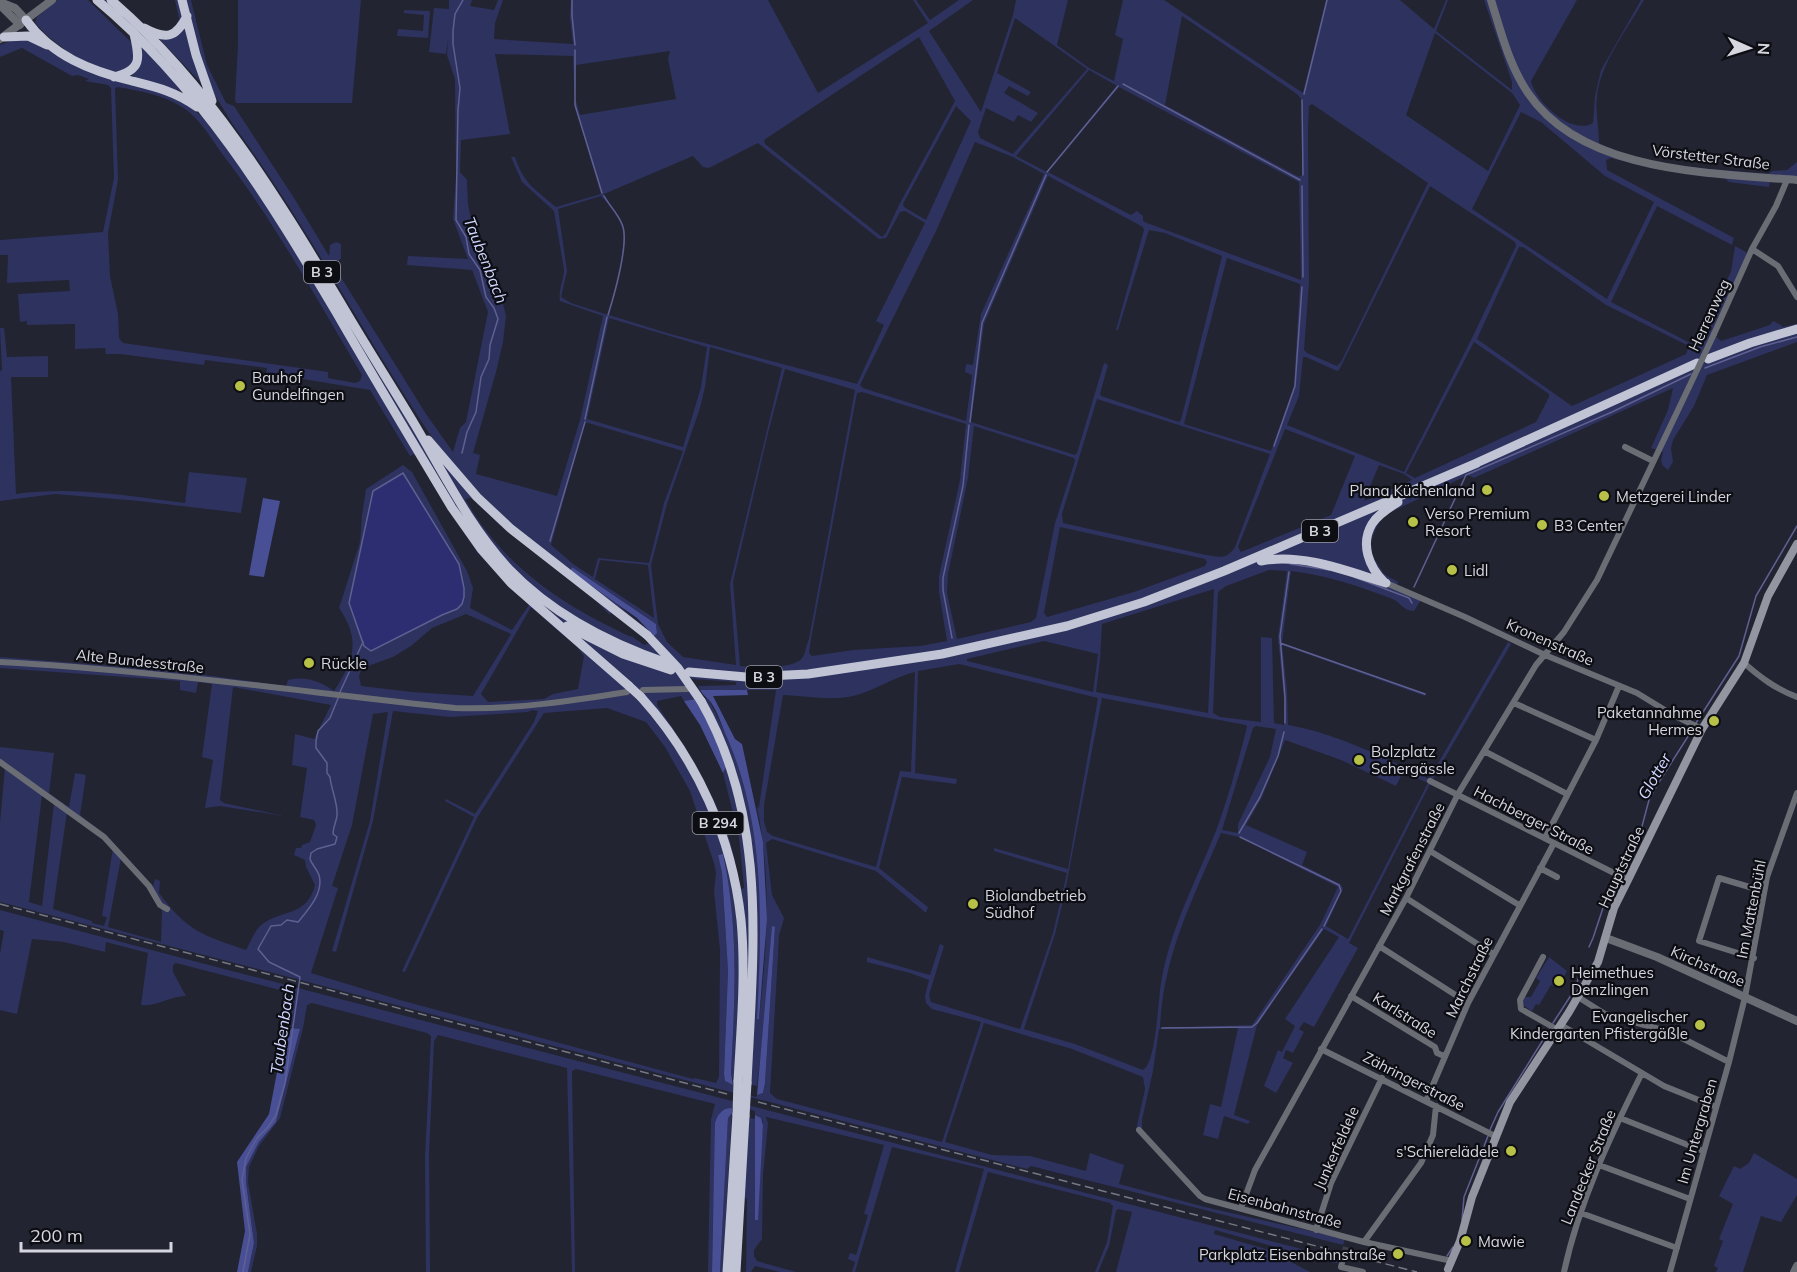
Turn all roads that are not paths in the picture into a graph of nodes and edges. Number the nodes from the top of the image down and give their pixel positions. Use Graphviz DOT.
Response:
graph roads {
  1 [pos="52,0"];
  2 [pos="98,0"];
  3 [pos="111,0"];
  4 [pos="182,0"];
  5 [pos="1491,0"];
  6 [pos="0,3"];
  7 [pos="15,8"];
  8 [pos="40,9"];
  9 [pos="187,16"];
  10 [pos="23,23"];
  11 [pos="136,24"];
  12 [pos="134,34"];
  13 [pos="28,36"];
  14 [pos="2,38"];
  15 [pos="50,45"];
  16 [pos="114,77"];
  17 [pos="212,113"];
  18 [pos="1787,180"];
  19 [pos="1797,180"];
  20 [pos="1752,249"];
  21 [pos="1797,297"];
  22 [pos="1797,329"];
  23 [pos="1708,359"];
  24 [pos="1697,363"];
  25 [pos="415,425"];
  26 [pos="1625,447"];
  27 [pos="1653,461"];
  28 [pos="1477,463"];
  29 [pos="1398,502"];
  30 [pos="1797,544"];
  31 [pos="1261,561"];
  32 [pos="1386,584"];
  33 [pos="1161,596"];
  34 [pos="551,617"];
  35 [pos="1545,656"];
  36 [pos="0,662"];
  37 [pos="1744,663"];
  38 [pos="689,672"];
  39 [pos="1619,686"];
  40 [pos="628,689"];
  41 [pos="687,689"];
  42 [pos="642,694"];
  43 [pos="1797,697"];
  44 [pos="1514,703"];
  45 [pos="1697,727"];
  46 [pos="1596,740"];
  47 [pos="1484,751"];
  48 [pos="0,762"];
  49 [pos="1430,781"];
  50 [pos="1797,793"];
  51 [pos="1458,794"];
  52 [pos="1567,794"];
  53 [pos="1545,838"];
  54 [pos="1554,843"];
  55 [pos="1430,852"];
  56 [pos="1539,868"];
  57 [pos="1557,877"];
  58 [pos="1621,877"];
  59 [pos="1763,891"];
  60 [pos="1406,898"];
  61 [pos="1519,905"];
  62 [pos="167,909"];
  63 [pos="1606,938"];
  64 [pos="1379,946"];
  65 [pos="1493,954"];
  66 [pos="1543,957"];
  67 [pos="1754,958"];
  68 [pos="1351,996"];
  69 [pos="1578,997"];
  70 [pos="1745,997"];
  71 [pos="1468,1003"];
  72 [pos="1797,1021"];
  73 [pos="1555,1026"];
  74 [pos="1322,1049"];
  75 [pos="1444,1056"];
  76 [pos="1729,1062"];
  77 [pos="1642,1073"];
  78 [pos="1382,1078"];
  79 [pos="743,1082"];
  80 [pos="1426,1101"];
  81 [pos="1436,1106"];
  82 [pos="1716,1107"];
  83 [pos="741,1115"];
  84 [pos="1620,1118"];
  85 [pos="1139,1130"];
  86 [pos="1491,1134"];
  87 [pos="1703,1151"];
  88 [pos="1599,1165"];
  89 [pos="1690,1199"];
  90 [pos="1241,1208"];
  91 [pos="1581,1213"];
  92 [pos="1316,1230"];
  93 [pos="1348,1238"];
  94 [pos="1364,1242"];
  95 [pos="1346,1246"];
  96 [pos="1677,1248"];
  97 [pos="1343,1259"];
  98 [pos="1448,1262"];
  99 [pos="1797,1266"];
  100 [pos="727,1272"];
  101 [pos="736,1272"];
  102 [pos="1363,1272"];
  103 [pos="1564,1272"];
  104 [pos="1670,1272"];
  105 [pos="1794,1272"];
  1 -- 8 [label="street"];
  2 -- 12 [label="highway, B 3"];
  3 -- 11 [label="highway, B 3"];
  4 -- 9 [label="highway"];
  5 -- 18 [label="street, Vörstetter Straße"];
  6 -- 7 [label="street"];
  6 -- 10 [label="street"];
  7 -- 8 [label="street"];
  7 -- 10 [label="street"];
  8 -- 10 [label="street"];
  9 -- 11 [label="highway"];
  9 -- 17 [label="highway"];
  10 -- 13 [label="highway"];
  10 -- 14 [label="street"];
  10 -- 15 [label="highway"];
  11 -- 17 [label="highway, B 3"];
  12 -- 16 [label="highway"];
  12 -- 17 [label="highway, B 3"];
  13 -- 14 [label="highway"];
  13 -- 15 [label="highway"];
  15 -- 16 [label="highway"];
  16 -- 17 [label="highway"];
  17 -- 25 [label="highway, B 3"];
  17 -- 34 [label="highway, B 3"];
  18 -- 19 [label="street, Vörstetter Straße"];
  18 -- 20 [label="street, Herrenweg"];
  20 -- 21 [label="street"];
  20 -- 27 [label="street, Herrenweg, bridge"];
  22 -- 23 [label="highway"];
  24 -- 28 [label="highway, B 3"];
  25 -- 34 [label="highway, B 3"];
  25 -- 79 [label="highway, B 294, bridge"];
  26 -- 27 [label="street"];
  27 -- 35 [label="street, Markgrafenstraße"];
  28 -- 29 [label="highway, B 3"];
  28 -- 33 [label="highway, B 3"];
  29 -- 31 [label="highway, B 3"];
  29 -- 32 [label="highway"];
  30 -- 37 [label="main road, Hauptstraße"];
  31 -- 32 [label="highway"];
  31 -- 33 [label="highway, B 3"];
  32 -- 35 [label="street, Kronenstraße"];
  33 -- 38 [label="highway, B 3"];
  34 -- 40 [label="highway, B 294"];
  35 -- 39 [label="street, Kronenstraße"];
  35 -- 44 [label="street, Markgrafenstraße"];
  36 -- 40 [label="street, Alte Bundesstraße"];
  37 -- 43 [label="street"];
  37 -- 45 [label="main road, Hauptstraße"];
  39 -- 45 [label="street, Kronenstraße"];
  39 -- 46 [label="street"];
  40 -- 42 [label="highway, B 294, bridge"];
  41 -- 42 [label="street"];
  42 -- 79 [label="highway, B 294"];
  44 -- 46 [label="street"];
  44 -- 47 [label="street, Markgrafenstraße"];
  45 -- 58 [label="main road, Hauptstraße"];
  46 -- 52 [label="street"];
  47 -- 51 [label="street, Markgrafenstraße"];
  47 -- 52 [label="street"];
  48 -- 62 [label="street"];
  49 -- 51 [label="street, Hachberger Straße"];
  50 -- 59 [label="street, Im Mattenbühl"];
  51 -- 53 [label="street, Hachberger Straße"];
  51 -- 55 [label="street, Markgrafenstraße"];
  52 -- 53 [label="street"];
  53 -- 54 [label="street, Hachberger Straße"];
  54 -- 56 [label="street, Marchstraße"];
  54 -- 58 [label="street, Hachberger Straße"];
  55 -- 60 [label="street, Markgrafenstraße"];
  55 -- 61 [label="street"];
  56 -- 57 [label="street"];
  56 -- 61 [label="street, Marchstraße"];
  58 -- 63 [label="main road, Hauptstraße"];
  59 -- 67 [label="street, Im Mattenbühl"];
  59 -- 67 [label="street"];
  60 -- 64 [label="street, Markgrafenstraße"];
  60 -- 65 [label="street"];
  61 -- 65 [label="street, Marchstraße"];
  63 -- 69 [label="main road, Hauptstraße"];
  63 -- 70 [label="street, Kirchstraße"];
  64 -- 68 [label="street, Markgrafenstraße"];
  64 -- 71 [label="street"];
  65 -- 71 [label="street, Marchstraße"];
  66 -- 73 [label="street"];
  67 -- 70 [label="street, Im Mattenbühl"];
  68 -- 74 [label="street, Markgrafenstraße"];
  68 -- 75 [label="street, Karlstraße"];
  69 -- 73 [label="main road, Hauptstraße"];
  69 -- 76 [label="street"];
  70 -- 72 [label="street, Kirchstraße"];
  70 -- 76 [label="street, Im Untergraben"];
  71 -- 75 [label="street, Marchstraße"];
  73 -- 77 [label="street"];
  73 -- 86 [label="main road, Hauptstraße"];
  74 -- 78 [label="street, Zähringerstraße"];
  74 -- 90 [label="street, Markgrafenstraße"];
  75 -- 80 [label="street, Marchstraße"];
  76 -- 82 [label="street, Im Untergraben"];
  77 -- 82 [label="street"];
  77 -- 84 [label="street, Landecker Straße"];
  78 -- 80 [label="street, Zähringerstraße"];
  78 -- 92 [label="street, Junkerfeldele"];
  79 -- 83 [label="highway, B 294, bridge"];
  80 -- 81 [label="street, Zähringerstraße"];
  81 -- 86 [label="street, Zähringerstraße"];
  81 -- 94 [label="street"];
  82 -- 87 [label="street, Im Untergraben"];
  83 -- 100 [label="highway, B 294"];
  83 -- 101 [label="highway, B 294"];
  84 -- 87 [label="street"];
  84 -- 88 [label="street, Landecker Straße"];
  85 -- 90 [label="street, Eisenbahnstraße"];
  86 -- 98 [label="main road, Hauptstraße"];
  87 -- 89 [label="street, Im Untergraben"];
  88 -- 89 [label="street"];
  88 -- 91 [label="street, Landecker Straße"];
  89 -- 96 [label="street, Im Untergraben"];
  90 -- 92 [label="street, Eisenbahnstraße"];
  91 -- 96 [label="street"];
  91 -- 103 [label="street, Landecker Straße"];
  92 -- 93 [label="street, Eisenbahnstraße"];
  93 -- 94 [label="street, Eisenbahnstraße"];
  93 -- 95 [label="street"];
  94 -- 98 [label="street, Eisenbahnstraße"];
  96 -- 104 [label="street, Im Untergraben"];
  97 -- 102 [label="street"];
  99 -- 105 [label="street"];
}
